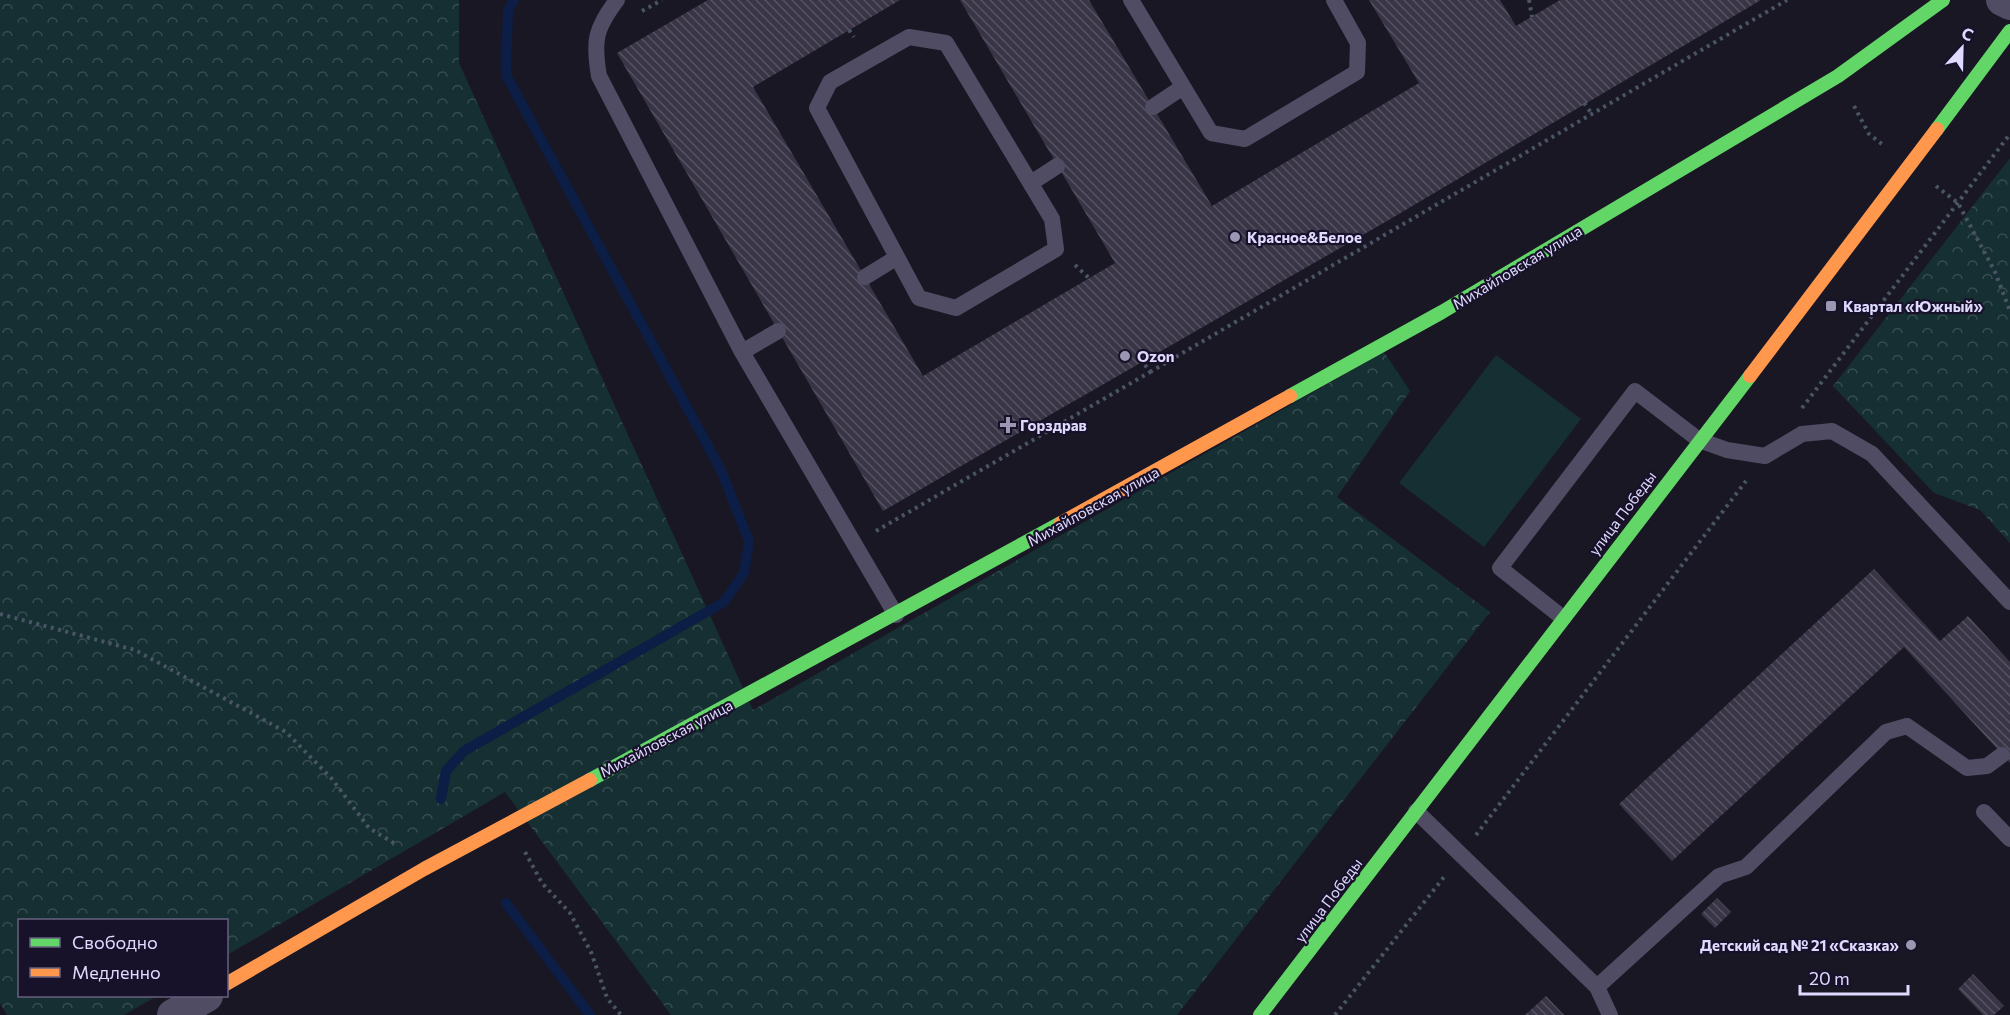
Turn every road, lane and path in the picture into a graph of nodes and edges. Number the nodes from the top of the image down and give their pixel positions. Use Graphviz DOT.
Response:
graph roads {
  1 [pos="617,0"];
  2 [pos="1131,0"];
  3 [pos="1529,0"];
  4 [pos="1787,0"];
  5 [pos="1943,0"];
  6 [pos="2002,0"];
  7 [pos="1337,1"];
  8 [pos="2010,4"];
  9 [pos="1532,17"];
  10 [pos="2010,31"];
  11 [pos="1183,87"];
  12 [pos="1584,104"];
  13 [pos="1153,107"];
  14 [pos="1592,114"];
  15 [pos="2010,134"];
  16 [pos="1057,166"];
  17 [pos="1031,183"];
  18 [pos="1958,203"];
  19 [pos="896,258"];
  20 [pos="865,278"];
  21 [pos="2010,311"];
  22 [pos="778,331"];
  23 [pos="742,352"];
  24 [pos="1143,362"];
  25 [pos="1150,372"];
  26 [pos="1801,409"];
  27 [pos="1699,440"];
  28 [pos="1765,456"];
  29 [pos="877,532"];
  30 [pos="2010,602"];
  31 [pos="0,614"];
  32 [pos="896,615"];
  33 [pos="1563,618"];
  34 [pos="2002,755"];
  35 [pos="1416,811"];
  36 [pos="1984,812"];
  37 [pos="501,827"];
  38 [pos="2010,839"];
  39 [pos="1462,854"];
  40 [pos="424,869"];
  41 [pos="228,983"];
  42 [pos="1597,987"];
  43 [pos="205,997"];
  44 [pos="173,1015"];
  45 [pos="621,1015"];
  46 [pos="1260,1015"];
  47 [pos="1335,1015"];
  48 [pos="1610,1015"];
  1 -- 23 [label="lane"];
  2 -- 11 [label="lane"];
  3 -- 9 [label="path"];
  4 -- 14 [label="path"];
  5 -- 32 [label="street, Михайловская улица"];
  6 -- 8 [label="street"];
  7 -- 11 [label="lane"];
  10 -- 27 [label="street, улица Победы"];
  11 -- 13 [label="lane"];
  12 -- 14 [label="path"];
  14 -- 25 [label="path"];
  15 -- 18 [label="path"];
  16 -- 17 [label="lane"];
  17 -- 19 [label="lane"];
  17 -- 19 [label="lane"];
  18 -- 21 [label="path"];
  18 -- 26 [label="path"];
  19 -- 20 [label="lane"];
  22 -- 23 [label="lane"];
  23 -- 32 [label="lane"];
  24 -- 25 [label="path"];
  25 -- 29 [label="path"];
  27 -- 28 [label="lane"];
  27 -- 33 [label="street, улица Победы"];
  27 -- 33 [label="lane"];
  28 -- 30 [label="lane"];
  28 -- 39 [label="path"];
  31 -- 40 [label="path"];
  32 -- 37 [label="street, Михайловская улица"];
  33 -- 35 [label="street, улица Победы"];
  34 -- 42 [label="lane"];
  35 -- 39 [label="lane"];
  35 -- 46 [label="street, улица Победы"];
  36 -- 38 [label="lane"];
  37 -- 40 [label="street, Михайловская улица"];
  37 -- 45 [label="path"];
  39 -- 42 [label="lane"];
  39 -- 47 [label="path"];
  40 -- 41 [label="street, Михайловская улица"];
  42 -- 48 [label="lane"];
  43 -- 44 [label="street"];
}
